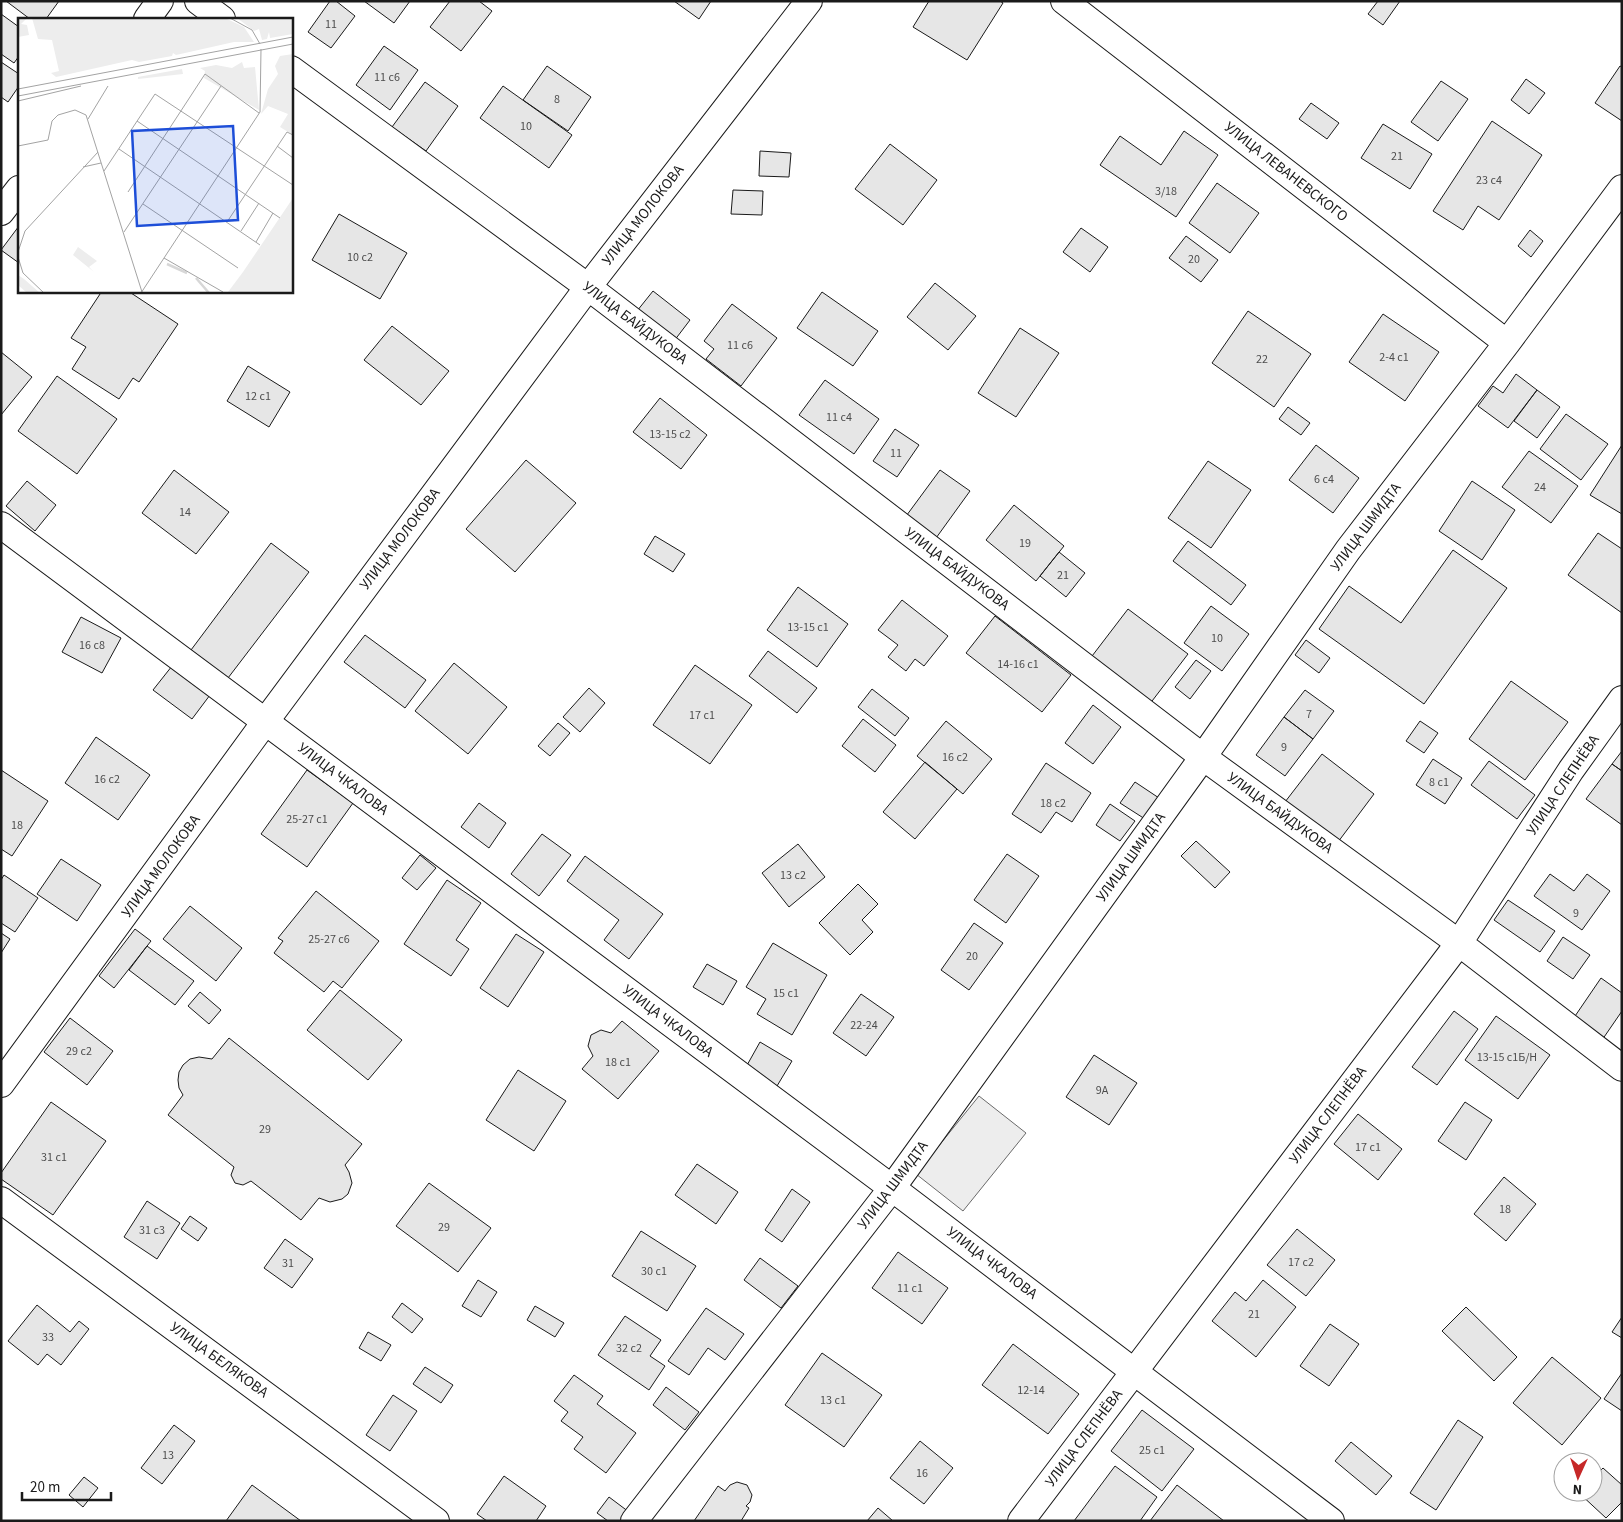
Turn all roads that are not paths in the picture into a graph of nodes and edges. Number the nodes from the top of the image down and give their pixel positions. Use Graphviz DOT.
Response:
graph roads {
  1 [pos="160,1"];
  2 [pos="198,1"];
  3 [pos="809,1"];
  4 [pos="1064,1"];
  5 [pos="148,18"];
  6 [pos="221,18"];
  7 [pos="292,70"];
  8 [pos="1622,188"];
  9 [pos="18,190"];
  10 [pos="1,212"];
  11 [pos="588,286"];
  12 [pos="1507,343"];
  13 [pos="1,525"];
  14 [pos="1622,699"];
  15 [pos="265,722"];
  16 [pos="1203,757"];
  17 [pos="1459,943"];
  18 [pos="1622,1068"];
  19 [pos="1,1084"];
  20 [pos="892,1188"];
  21 [pos="1,1200"];
  22 [pos="1135,1371"];
  23 [pos="436,1521"];
  24 [pos="634,1521"];
  25 [pos="1021,1521"];
  26 [pos="1331,1521"];
  1 -- 5 [label="street"];
  2 -- 6 [label="street"];
  3 -- 11 [label="street, УЛИЦА МОЛОКОВА"];
  4 -- 12 [label="street, УЛИЦА ЛЕВАНЕВСКОГО"];
  7 -- 11 [label="street, УЛИЦА БАЙДУКОВА"];
  8 -- 12 [label="street, УЛИЦА ШМИДТА"];
  9 -- 10 [label="street"];
  11 -- 15 [label="street, УЛИЦА МОЛОКОВА"];
  11 -- 16 [label="street, УЛИЦА БАЙДУКОВА"];
  12 -- 16 [label="street, УЛИЦА ШМИДТА"];
  13 -- 15 [label="street, УЛИЦА ЧКАЛОВА"];
  14 -- 17 [label="street, УЛИЦА СЛЕПНЁВА"];
  15 -- 19 [label="street, УЛИЦА МОЛОКОВА"];
  15 -- 20 [label="street, УЛИЦА ЧКАЛОВА"];
  16 -- 17 [label="street, УЛИЦА БАЙДУКОВА"];
  16 -- 20 [label="street, УЛИЦА ШМИДТА"];
  17 -- 18 [label="street, УЛИЦА БАЙДУКОВА"];
  17 -- 22 [label="street, УЛИЦА СЛЕПНЁВА"];
  20 -- 22 [label="street, УЛИЦА ЧКАЛОВА"];
  20 -- 24 [label="street, УЛИЦА ШМИДТА"];
  21 -- 23 [label="street, УЛИЦА БЕЛЯКОВА"];
  22 -- 25 [label="street, УЛИЦА СЛЕПНЁВА"];
  22 -- 26 [label="street, УЛИЦА ЧКАЛОВА"];
}
